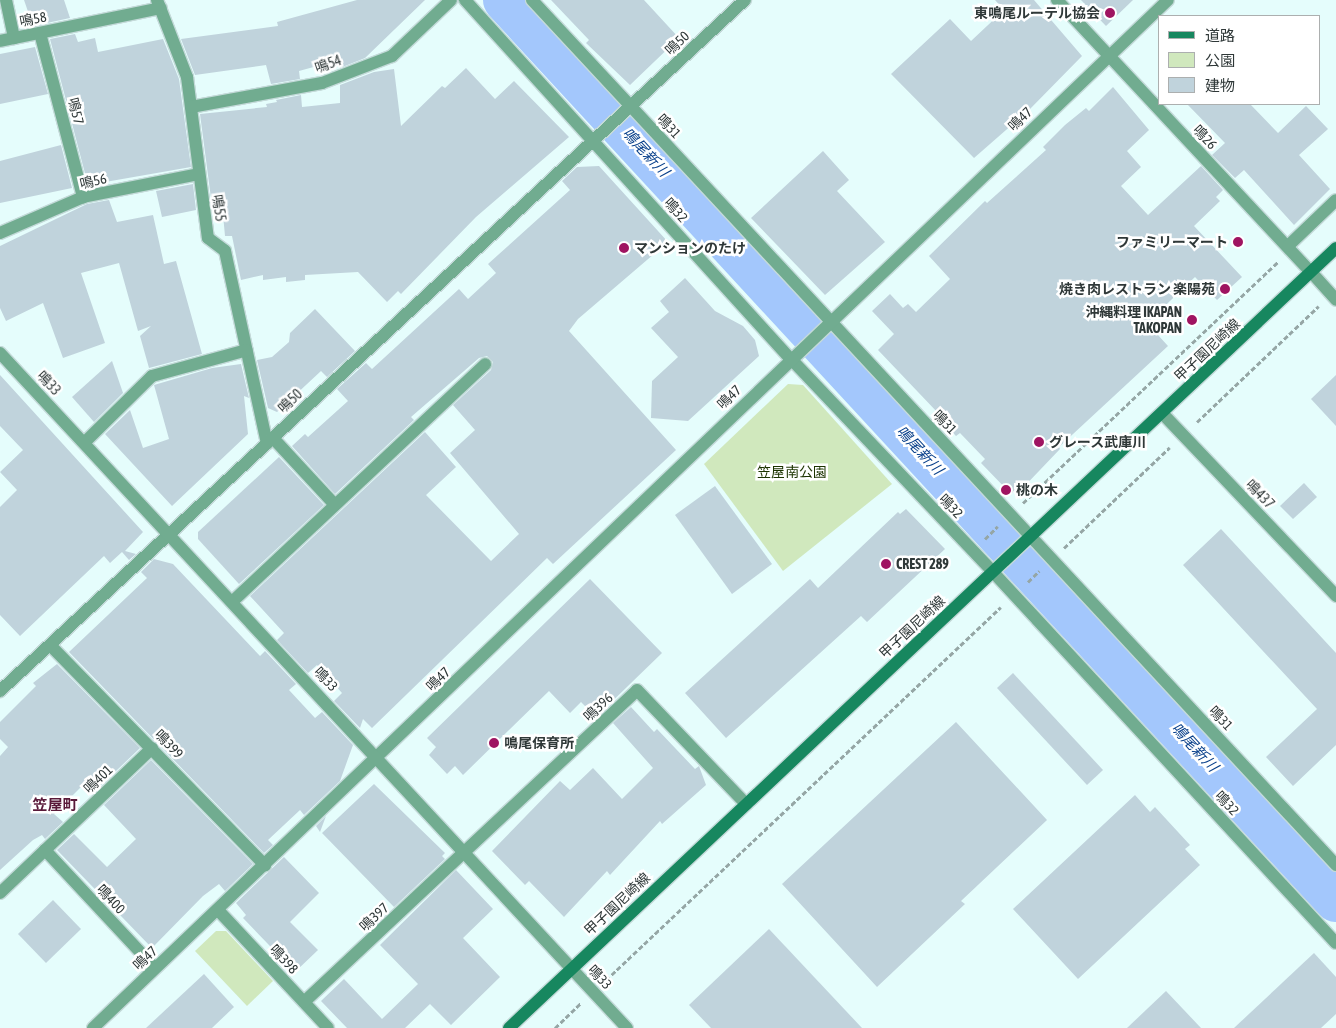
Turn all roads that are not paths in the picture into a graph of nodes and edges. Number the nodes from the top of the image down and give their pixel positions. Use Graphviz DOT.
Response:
graph roads {
  1 [pos="6,0"];
  2 [pos="451,0"];
  3 [pos="465,0"];
  4 [pos="532,0"];
  5 [pos="745,0"];
  6 [pos="1057,0"];
  7 [pos="1168,0"];
  8 [pos="159,4"];
  9 [pos="40,33"];
  10 [pos="14,38"];
  11 [pos="0,41"];
  12 [pos="1108,56"];
  13 [pos="191,107"];
  14 [pos="629,108"];
  15 [pos="598,137"];
  16 [pos="199,174"];
  17 [pos="83,197"];
  18 [pos="1336,200"];
  19 [pos="0,233"];
  20 [pos="1289,248"];
  21 [pos="1336,248"];
  22 [pos="1312,274"];
  23 [pos="1336,300"];
  24 [pos="829,322"];
  25 [pos="246,350"];
  26 [pos="0,353"];
  27 [pos="790,359"];
  28 [pos="485,364"];
  29 [pos="1162,413"];
  30 [pos="270,441"];
  31 [pos="84,442"];
  32 [pos="335,505"];
  33 [pos="171,534"];
  34 [pos="1028,539"];
  35 [pos="997,568"];
  36 [pos="1336,596"];
  37 [pos="233,601"];
  38 [pos="50,645"];
  39 [pos="0,691"];
  40 [pos="152,748"];
  41 [pos="378,757"];
  42 [pos="746,804"];
  43 [pos="45,850"];
  44 [pos="465,853"];
  45 [pos="265,865"];
  46 [pos="1336,865"];
  47 [pos="0,893"];
  48 [pos="218,910"];
  49 [pos="1336,943"];
  50 [pos="155,968"];
  51 [pos="571,968"];
  52 [pos="304,1002"];
  53 [pos="92,1028"];
  54 [pos="328,1028"];
  55 [pos="509,1028"];
  56 [pos="627,1028"];
  1 -- 10 [label="street"];
  2 -- 13 [label="street, 鳴54"];
  3 -- 15 [label="street, 鳴32"];
  4 -- 14 [label="street, 鳴31"];
  5 -- 14 [label="street, 鳴50"];
  6 -- 12 [label="street, 鳴26"];
  7 -- 12 [label="street, 鳴47"];
  8 -- 9 [label="street, 鳴58"];
  8 -- 13 [label="street, 鳴55"];
  9 -- 10 [label="street, 鳴58"];
  9 -- 17 [label="street, 鳴57"];
  10 -- 11 [label="street, 鳴58"];
  12 -- 20 [label="street, 鳴26"];
  12 -- 24 [label="street, 鳴47"];
  13 -- 16 [label="street, 鳴55"];
  14 -- 15 [label="street, 鳴50"];
  14 -- 24 [label="street, 鳴31"];
  15 -- 27 [label="street, 鳴32"];
  15 -- 30 [label="street, 鳴50"];
  16 -- 17 [label="street, 鳴56"];
  16 -- 25 [label="street, 鳴55"];
  17 -- 19 [label="street, 鳴56"];
  18 -- 20 [label="street"];
  20 -- 22 [label="street, 鳴26"];
  21 -- 22 [label="main road, 甲子園尼崎線"];
  22 -- 23 [label="street"];
  22 -- 29 [label="main road, 甲子園尼崎線"];
  24 -- 27 [label="street, 鳴47"];
  24 -- 34 [label="street, 鳴31"];
  25 -- 30 [label="street, 鳴55"];
  25 -- 31 [label="street"];
  26 -- 31 [label="street, 鳴33"];
  27 -- 35 [label="street, 鳴32"];
  27 -- 41 [label="street, 鳴47"];
  28 -- 32 [label="street"];
  29 -- 34 [label="main road, 甲子園尼崎線"];
  29 -- 36 [label="street, 鳴437"];
  30 -- 32 [label="street"];
  30 -- 33 [label="street, 鳴50"];
  31 -- 33 [label="street, 鳴33"];
  32 -- 37 [label="street"];
  33 -- 37 [label="street, 鳴33"];
  33 -- 38 [label="street, 鳴50"];
  34 -- 35 [label="main road, 甲子園尼崎線"];
  34 -- 46 [label="street, 鳴31"];
  35 -- 42 [label="main road, 甲子園尼崎線"];
  35 -- 49 [label="street, 鳴32"];
  37 -- 41 [label="street, 鳴33"];
  38 -- 39 [label="street, 鳴50"];
  38 -- 40 [label="street, 鳴399"];
  40 -- 43 [label="street, 鳴401"];
  40 -- 45 [label="street, 鳴399"];
  41 -- 44 [label="street, 鳴33"];
  41 -- 45 [label="street, 鳴47"];
  42 -- 44 [label="street, 鳴396"];
  42 -- 51 [label="main road, 甲子園尼崎線"];
  43 -- 47 [label="street, 鳴401"];
  43 -- 50 [label="street, 鳴400"];
  44 -- 51 [label="street, 鳴33"];
  44 -- 52 [label="street, 鳴397"];
  45 -- 48 [label="street, 鳴47"];
  48 -- 50 [label="street, 鳴47"];
  48 -- 52 [label="street, 鳴398"];
  50 -- 53 [label="street, 鳴47"];
  51 -- 55 [label="main road, 甲子園尼崎線"];
  51 -- 56 [label="street, 鳴33"];
  52 -- 54 [label="street, 鳴398"];
}
